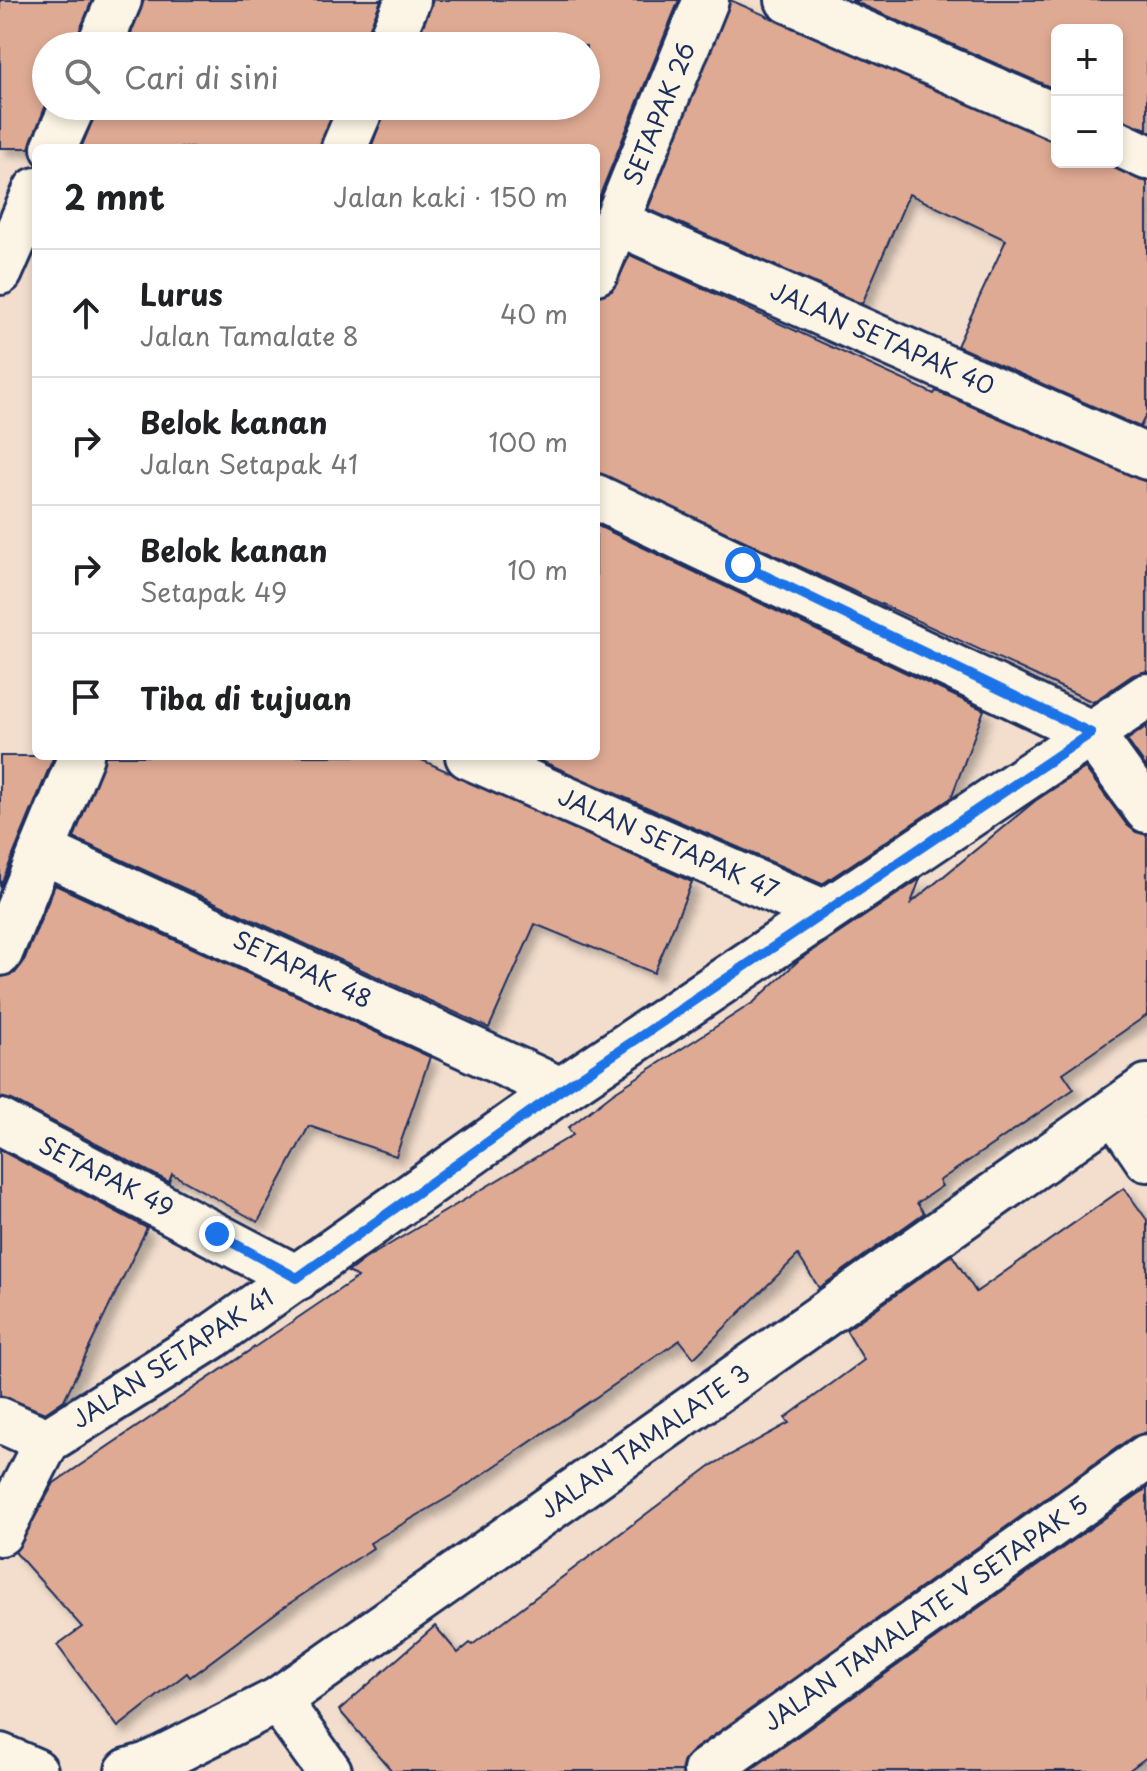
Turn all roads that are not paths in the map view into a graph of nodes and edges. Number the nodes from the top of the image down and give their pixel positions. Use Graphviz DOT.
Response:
graph roads {
  1 [pos="119,0"];
  2 [pos="408,0"];
  3 [pos="706,0"];
  4 [pos="788,0"];
  5 [pos="105,32"];
  6 [pos="394,32"];
  7 [pos="1051,114"];
  8 [pos="67,120"];
  9 [pos="356,120"];
  10 [pos="56,144"];
  11 [pos="346,144"];
  12 [pos="1123,146"];
  13 [pos="1147,157"];
  14 [pos="32,201"];
  15 [pos="616,222"];
  16 [pos="12,256"];
  17 [pos="600,262"];
  18 [pos="1147,457"];
  19 [pos="600,499"];
  20 [pos="1147,696"];
  21 [pos="1091,733"];
  22 [pos="79,760"];
  23 [pos="477,760"];
  24 [pos="1147,810"];
  25 [pos="42,851"];
  26 [pos="823,912"];
  27 [pos="0,953"];
  28 [pos="561,1090"];
  29 [pos="1131,1100"];
  30 [pos="0,1122"];
  31 [pos="1147,1159"];
  32 [pos="297,1278"];
  33 [pos="0,1420"];
  34 [pos="47,1441"];
  35 [pos="1147,1457"];
  36 [pos="0,1533"];
  37 [pos="278,1700"];
  38 [pos="0,1756"];
  39 [pos="35,1771"];
  40 [pos="128,1771"];
  41 [pos="329,1771"];
  42 [pos="706,1771"];
  1 -- 5 [label="street"];
  2 -- 6 [label="street"];
  3 -- 15 [label="street, SETAPAK 26"];
  4 -- 7 [label="street"];
  8 -- 10 [label="street"];
  9 -- 11 [label="street"];
  12 -- 13 [label="street"];
  14 -- 16 [label="street"];
  15 -- 17 [label="street, SETAPAK 26"];
  15 -- 18 [label="street, JALAN SETAPAK 40"];
  19 -- 21 [label="street"];
  20 -- 21 [label="street, JALAN SETAPAK 41"];
  21 -- 24 [label="street"];
  21 -- 26 [label="street, JALAN SETAPAK 41"];
  22 -- 25 [label="street"];
  23 -- 26 [label="street, JALAN SETAPAK 47"];
  25 -- 27 [label="street"];
  25 -- 28 [label="street, SETAPAK 48"];
  26 -- 28 [label="street, JALAN SETAPAK 41"];
  28 -- 32 [label="street, JALAN SETAPAK 41"];
  29 -- 31 [label="street"];
  29 -- 37 [label="street, JALAN TAMALATE 3"];
  30 -- 32 [label="street, SETAPAK 49"];
  32 -- 34 [label="street, JALAN SETAPAK 41"];
  33 -- 34 [label="street"];
  34 -- 36 [label="street"];
  35 -- 42 [label="street, JALAN TAMALATE V SETAPAK 5"];
  37 -- 40 [label="street, JALAN TAMALATE 3"];
  37 -- 41 [label="street"];
  38 -- 39 [label="street"];
}
